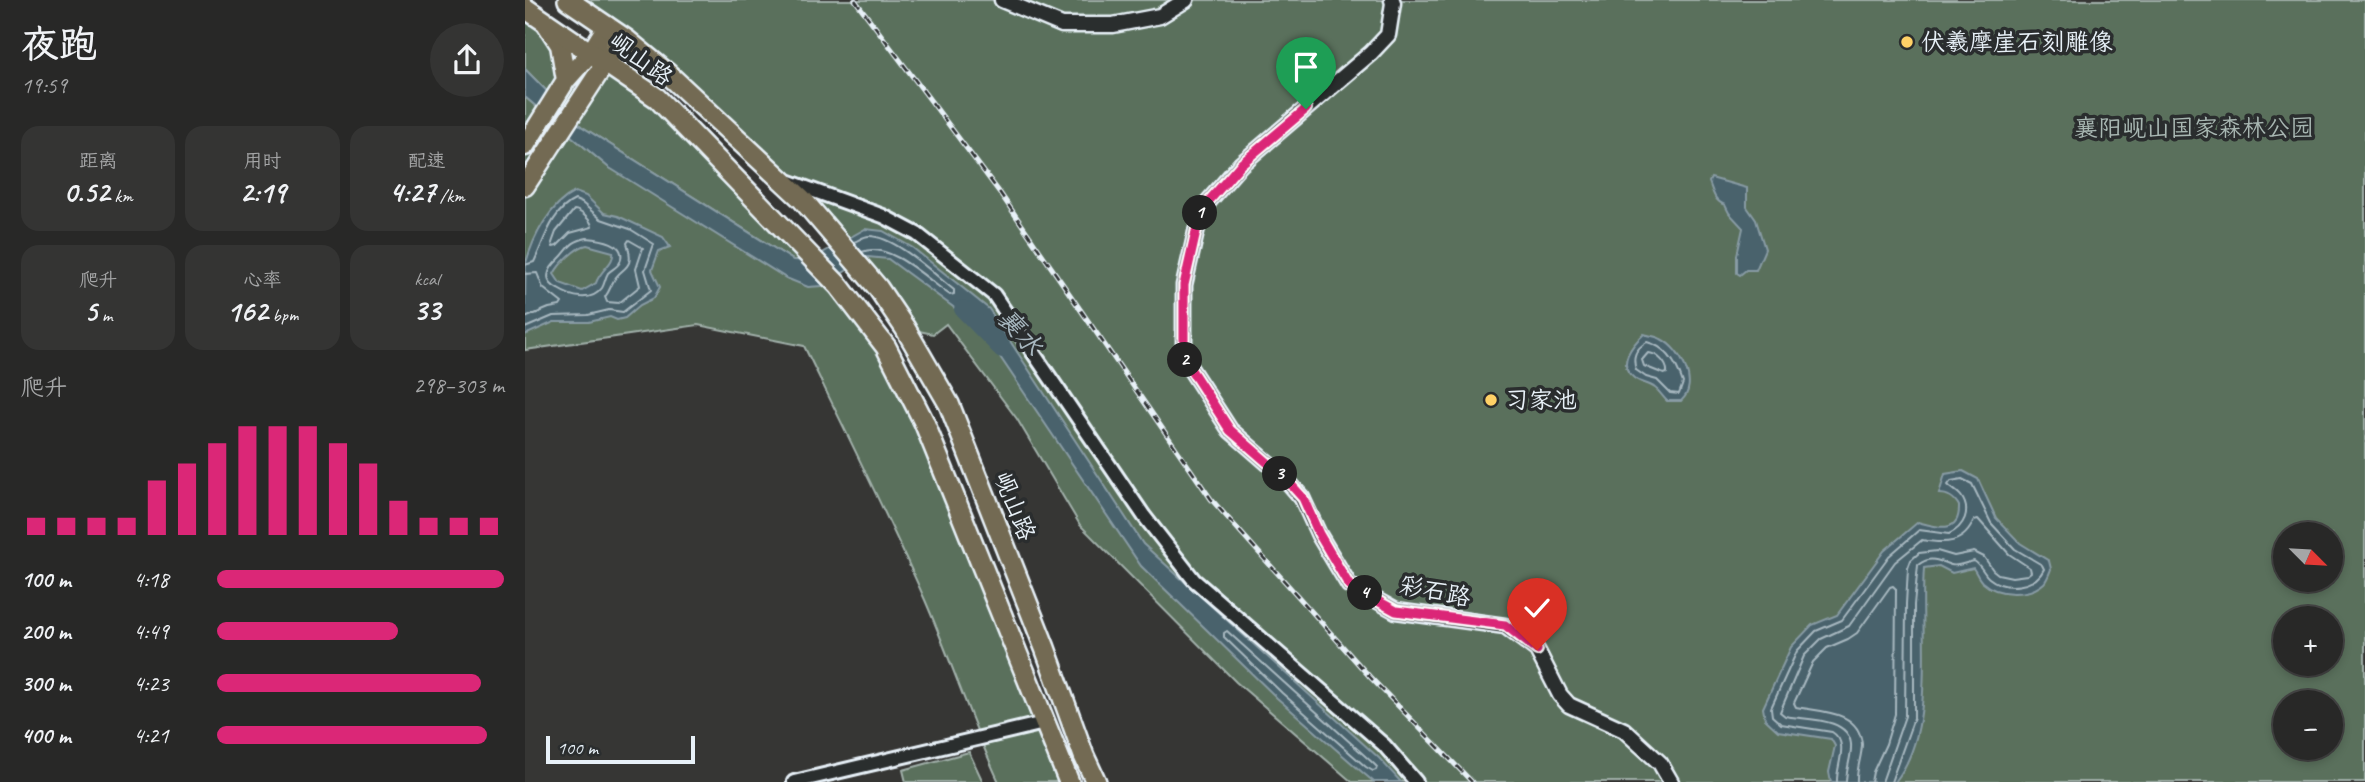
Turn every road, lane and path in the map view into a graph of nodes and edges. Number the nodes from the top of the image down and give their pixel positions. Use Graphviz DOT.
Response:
graph roads {
  1 [pos="568,0"];
  2 [pos="1002,0"];
  3 [pos="1186,0"];
  4 [pos="1392,0"];
  5 [pos="525,8"];
  6 [pos="545,22"];
  7 [pos="615,32"];
  8 [pos="598,57"];
  9 [pos="566,80"];
  10 [pos="583,97"];
  11 [pos="657,98"];
  12 [pos="526,141"];
  13 [pos="780,178"];
  14 [pos="525,186"];
  15 [pos="1044,723"];
  16 [pos="794,782"];
  17 [pos="1069,782"];
  18 [pos="1095,782"];
  19 [pos="1416,782"];
  20 [pos="1671,782"];
  1 -- 7 [label="highway, 岘山路"];
  2 -- 3 [label="street"];
  4 -- 20 [label="street, 彩石路"];
  5 -- 6 [label="highway, 岘山路"];
  6 -- 8 [label="highway, 岘山路"];
  6 -- 9 [label="main road"];
  7 -- 8 [label="main road"];
  7 -- 13 [label="highway, 岘山路"];
  8 -- 9 [label="main road"];
  8 -- 10 [label="main road"];
  8 -- 11 [label="highway, 岘山路"];
  9 -- 12 [label="main road"];
  10 -- 11 [label="main road"];
  10 -- 14 [label="main road"];
  11 -- 15 [label="highway, 岘山路"];
  13 -- 18 [label="highway, 岘山路"];
  13 -- 19 [label="street"];
  15 -- 16 [label="street"];
  15 -- 17 [label="highway"];
}
